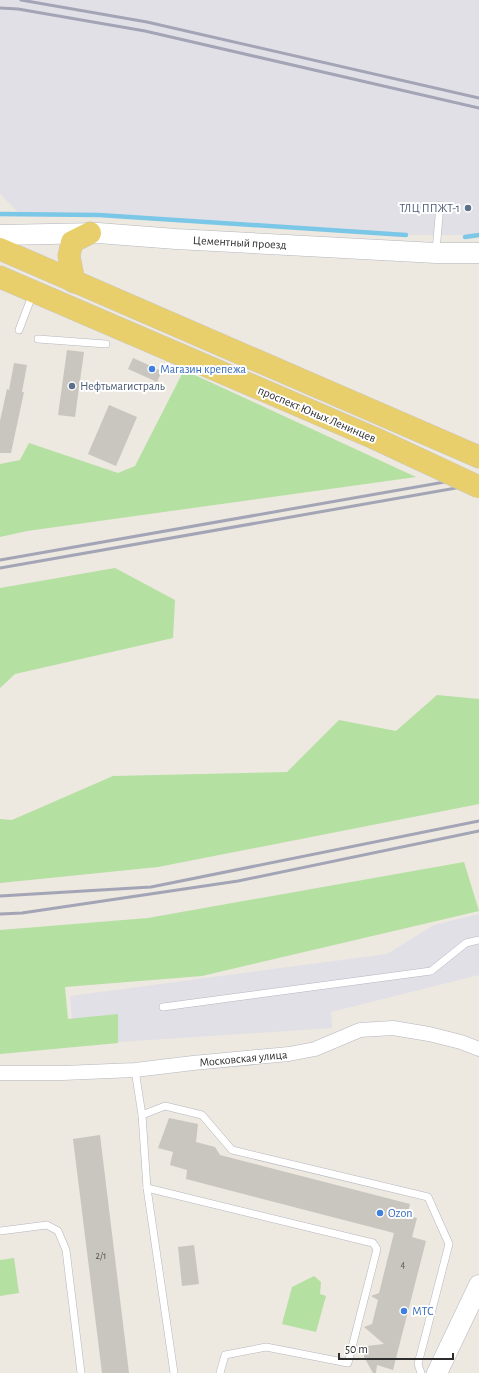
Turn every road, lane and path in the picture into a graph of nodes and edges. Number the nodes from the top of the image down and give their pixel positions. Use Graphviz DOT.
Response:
graph roads {
  1 [pos="440,205"];
  2 [pos="90,233"];
  3 [pos="0,235"];
  4 [pos="0,249"];
  5 [pos="436,253"];
  6 [pos="479,253"];
  7 [pos="0,277"];
  8 [pos="74,282"];
  9 [pos="33,291"];
  10 [pos="20,330"];
  11 [pos="38,339"];
  12 [pos="106,344"];
  13 [pos="479,457"];
  14 [pos="479,487"];
  15 [pos="479,940"];
  16 [pos="163,1007"];
  17 [pos="479,1049"];
  18 [pos="135,1070"];
  19 [pos="0,1073"];
  20 [pos="142,1115"];
  21 [pos="147,1188"];
  22 [pos="0,1231"];
  23 [pos="479,1285"];
  24 [pos="81,1373"];
  25 [pos="174,1373"];
  26 [pos="220,1373"];
  27 [pos="421,1373"];
  28 [pos="437,1373"];
  1 -- 5 [label="lane"];
  2 -- 3 [label="street, Цементный проезд"];
  2 -- 5 [label="street, Цементный проезд"];
  2 -- 8 [label="main road"];
  4 -- 8 [label="main road, проспект Юных Ленинцев"];
  5 -- 6 [label="street, Цементный проезд"];
  7 -- 9 [label="main road, проспект Юных Ленинцев"];
  8 -- 13 [label="main road, проспект Юных Ленинцев"];
  9 -- 10 [label="lane"];
  9 -- 14 [label="main road, проспект Юных Ленинцев, bridge"];
  11 -- 12 [label="lane"];
  15 -- 16 [label="lane"];
  17 -- 18 [label="street, Московская улица"];
  18 -- 19 [label="street, Московская улица"];
  18 -- 20 [label="lane"];
  20 -- 21 [label="lane"];
  20 -- 27 [label="lane"];
  21 -- 25 [label="lane"];
  21 -- 26 [label="lane"];
  22 -- 24 [label="lane"];
  23 -- 28 [label="street"];
}
